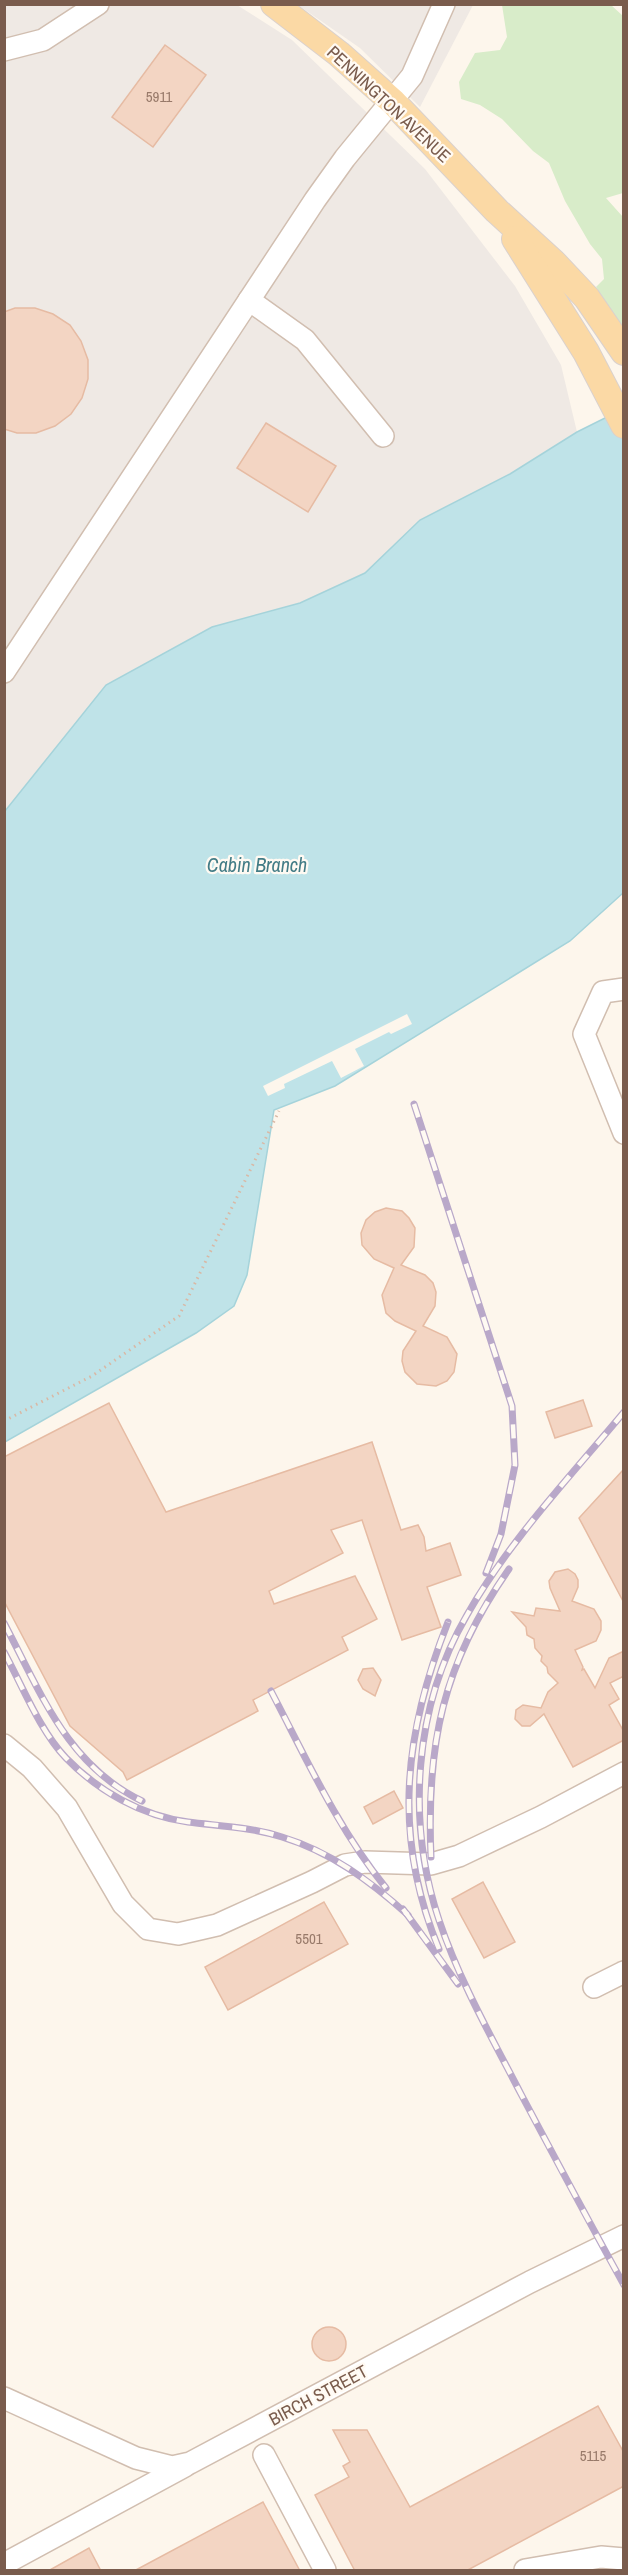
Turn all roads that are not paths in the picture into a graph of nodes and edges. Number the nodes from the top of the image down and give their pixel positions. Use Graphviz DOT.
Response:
graph roads {
  1 [pos="98,4"];
  2 [pos="274,4"];
  3 [pos="444,4"];
  4 [pos="4,50"];
  5 [pos="393,102"];
  6 [pos="497,211"];
  7 [pos="249,300"];
  8 [pos="624,352"];
  9 [pos="624,425"];
  10 [pos="383,436"];
  11 [pos="4,672"];
  12 [pos="624,989"];
  13 [pos="624,1133"];
  14 [pos="4,1745"];
  15 [pos="624,1773"];
  16 [pos="624,1972"];
  17 [pos="594,1986"];
  18 [pos="624,2236"];
  19 [pos="4,2398"];
  20 [pos="264,2455"];
  21 [pos="190,2463"];
  22 [pos="624,2559"];
  23 [pos="4,2564"];
  24 [pos="325,2571"];
  25 [pos="525,2571"];
  1 -- 4 [label="street"];
  2 -- 5 [label="main road, PENNINGTON AVENUE"];
  3 -- 5 [label="street"];
  5 -- 6 [label="main road, PENNINGTON AVENUE"];
  5 -- 7 [label="street"];
  6 -- 8 [label="main road, PENNINGTON AVENUE"];
  6 -- 9 [label="main road, PENNINGTON AVENUE"];
  7 -- 10 [label="street"];
  7 -- 11 [label="street"];
  12 -- 13 [label="street"];
  14 -- 15 [label="street"];
  16 -- 17 [label="street"];
  18 -- 21 [label="street, BIRCH STREET"];
  19 -- 21 [label="street, BIRCH STREET"];
  20 -- 24 [label="street"];
  21 -- 23 [label="street"];
  22 -- 25 [label="street"];
}
